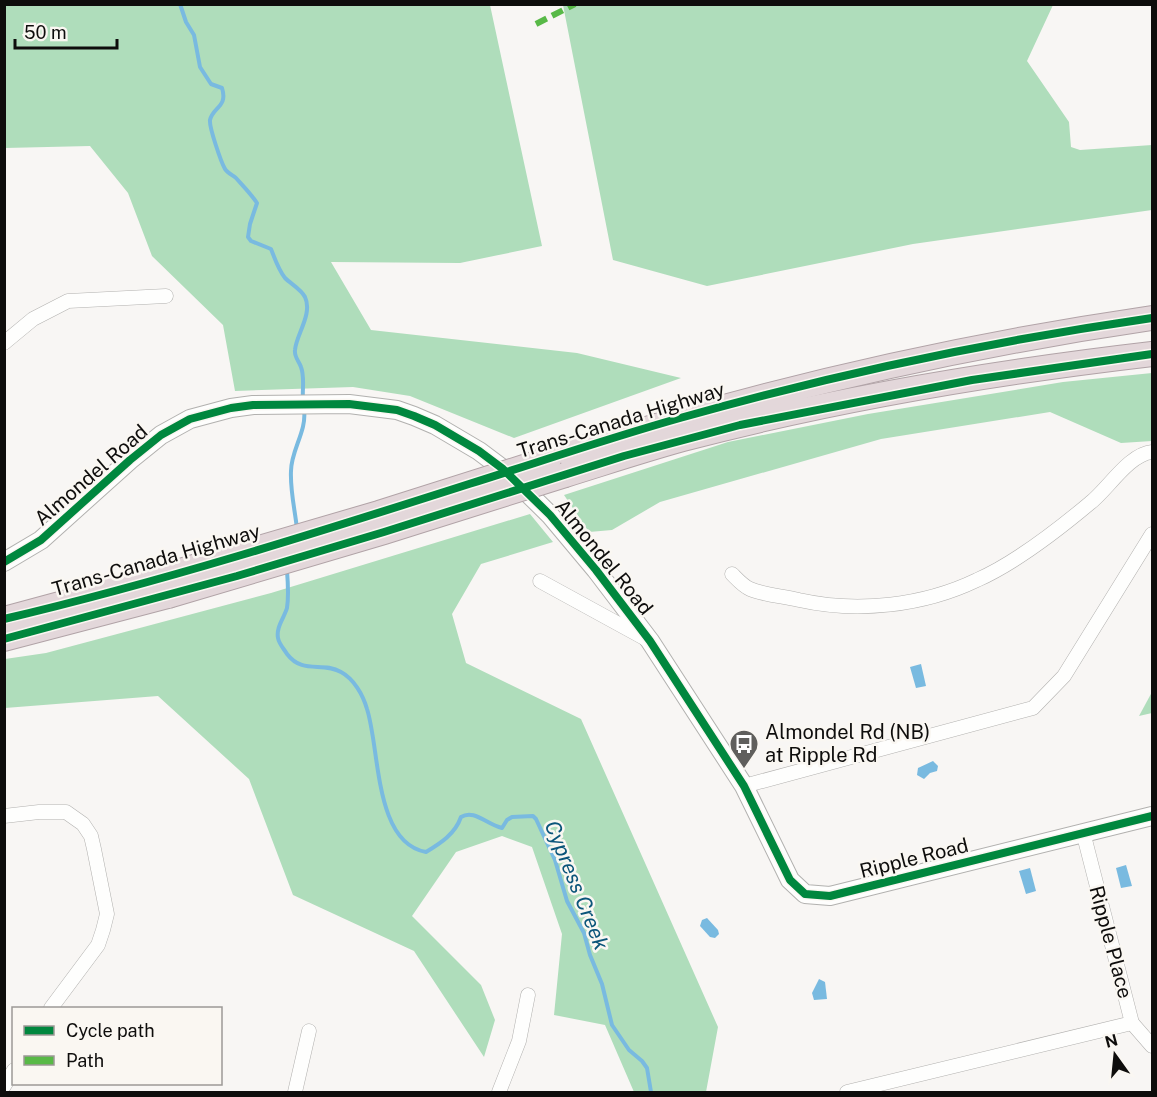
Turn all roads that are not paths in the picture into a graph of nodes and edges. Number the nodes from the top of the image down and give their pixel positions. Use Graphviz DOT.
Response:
graph roads {
  1 [pos="166,296"];
  2 [pos="1152,318"];
  3 [pos="4,343"];
  4 [pos="1152,354"];
  5 [pos="1152,452"];
  6 [pos="557,467"];
  7 [pos="1152,534"];
  8 [pos="4,562"];
  9 [pos="732,574"];
  10 [pos="540,581"];
  11 [pos="166,586"];
  12 [pos="4,619"];
  13 [pos="4,639"];
  14 [pos="650,641"];
  15 [pos="744,786"];
  16 [pos="4,816"];
  17 [pos="1152,816"];
  18 [pos="1083,832"];
  19 [pos="528,995"];
  20 [pos="52,1007"];
  21 [pos="1132,1023"];
  22 [pos="309,1031"];
  23 [pos="1152,1046"];
  24 [pos="12,1073"];
  25 [pos="4,1086"];
  26 [pos="295,1092"];
  27 [pos="499,1092"];
  28 [pos="847,1092"];
  1 -- 3 [label="street"];
  2 -- 6 [label="highway, Trans-Canada Highway"];
  4 -- 6 [label="highway, Trans-Canada Highway"];
  5 -- 9 [label="street"];
  6 -- 11 [label="highway, Trans-Canada Highway, bridge"];
  7 -- 15 [label="street"];
  8 -- 14 [label="street, Almondel Road"];
  10 -- 14 [label="street"];
  11 -- 12 [label="highway, Trans-Canada Highway"];
  11 -- 13 [label="highway, Trans-Canada Highway"];
  14 -- 15 [label="street, Almondel Road"];
  15 -- 18 [label="street, Ripple Road"];
  16 -- 20 [label="street"];
  17 -- 18 [label="street, Ripple Road"];
  18 -- 21 [label="street, Ripple Place"];
  19 -- 27 [label="street"];
  21 -- 23 [label="street, Ripple Place"];
  21 -- 28 [label="street"];
  22 -- 26 [label="street"];
  24 -- 25 [label="street"];
}
